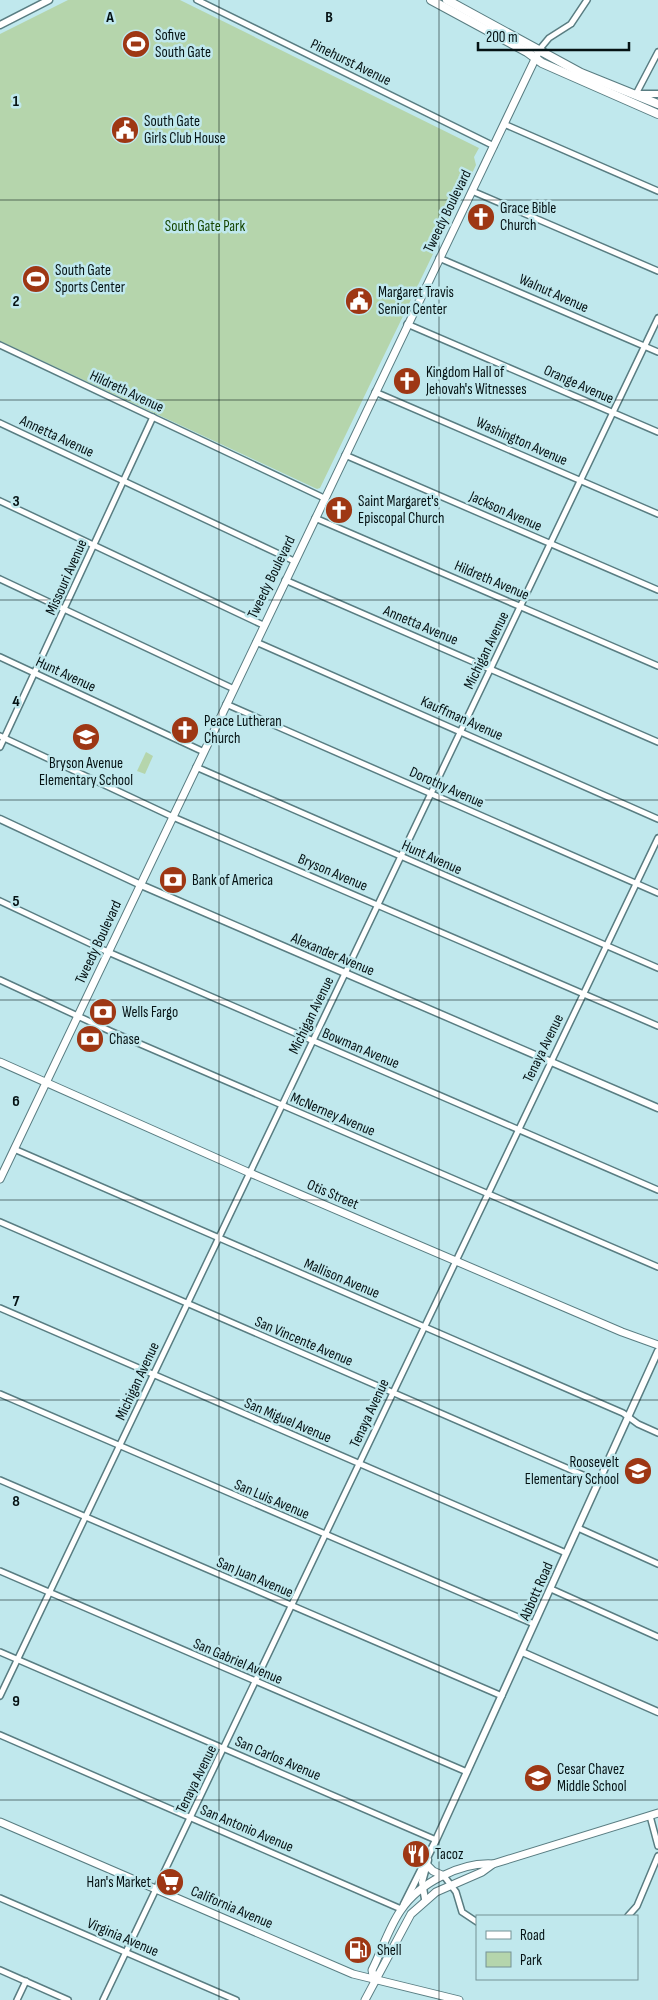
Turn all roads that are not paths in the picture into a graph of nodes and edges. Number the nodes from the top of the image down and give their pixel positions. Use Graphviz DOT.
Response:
graph roads {
  1 [pos="49,0"];
  2 [pos="197,0"];
  3 [pos="431,0"];
  4 [pos="447,0"];
  5 [pos="587,0"];
  6 [pos="0,25"];
  7 [pos="540,50"];
  8 [pos="658,52"];
  9 [pos="535,59"];
  10 [pos="636,94"];
  11 [pos="658,94"];
  12 [pos="628,102"];
  13 [pos="658,104"];
  14 [pos="658,109"];
  15 [pos="658,114"];
  16 [pos="504,124"];
  17 [pos="494,146"];
  18 [pos="472,191"];
  19 [pos="658,191"];
  20 [pos="439,258"];
  21 [pos="658,271"];
  22 [pos="658,318"];
  23 [pos="408,324"];
  24 [pos="0,345"];
  25 [pos="644,346"];
  26 [pos="658,352"];
  27 [pos="375,392"];
  28 [pos="613,412"];
  29 [pos="153,417"];
  30 [pos="0,423"];
  31 [pos="658,432"];
  32 [pos="344,455"];
  33 [pos="580,480"];
  34 [pos="123,481"];
  35 [pos="324,498"];
  36 [pos="0,501"];
  37 [pos="658,514"];
  38 [pos="315,518"];
  39 [pos="550,544"];
  40 [pos="94,545"];
  41 [pos="294,561"];
  42 [pos="0,579"];
  43 [pos="285,580"];
  44 [pos="658,590"];
  45 [pos="521,606"];
  46 [pos="65,609"];
  47 [pos="263,625"];
  48 [pos="256,642"];
  49 [pos="0,657"];
  50 [pos="658,666"];
  51 [pos="490,668"];
  52 [pos="35,673"];
  53 [pos="234,689"];
  54 [pos="226,704"];
  55 [pos="461,731"];
  56 [pos="2,737"];
  57 [pos="658,742"];
  58 [pos="0,746"];
  59 [pos="204,752"];
  60 [pos="196,767"];
  61 [pos="431,793"];
  62 [pos="173,817"];
  63 [pos="0,819"];
  64 [pos="658,819"];
  65 [pos="658,838"];
  66 [pos="401,856"];
  67 [pos="636,883"];
  68 [pos="141,884"];
  69 [pos="658,893"];
  70 [pos="0,901"];
  71 [pos="377,905"];
  72 [pos="606,946"];
  73 [pos="108,952"];
  74 [pos="658,968"];
  75 [pos="345,973"];
  76 [pos="0,980"];
  77 [pos="583,994"];
  78 [pos="77,1017"];
  79 [pos="658,1026"];
  80 [pos="313,1040"];
  81 [pos="0,1062"];
  82 [pos="550,1062"];
  83 [pos="46,1082"];
  84 [pos="282,1105"];
  85 [pos="658,1108"];
  86 [pos="518,1129"];
  87 [pos="14,1149"];
  88 [pos="250,1173"];
  89 [pos="0,1179"];
  90 [pos="658,1190"];
  91 [pos="488,1194"];
  92 [pos="0,1222"];
  93 [pos="218,1239"];
  94 [pos="456,1261"];
  95 [pos="658,1266"];
  96 [pos="187,1304"];
  97 [pos="0,1308"];
  98 [pos="425,1328"];
  99 [pos="658,1345"];
  100 [pos="658,1351"];
  101 [pos="153,1375"];
  102 [pos="393,1392"];
  103 [pos="0,1394"];
  104 [pos="628,1417"];
  105 [pos="658,1433"];
  106 [pos="119,1446"];
  107 [pos="359,1464"];
  108 [pos="0,1480"];
  109 [pos="599,1482"];
  110 [pos="85,1518"];
  111 [pos="578,1528"];
  112 [pos="326,1536"];
  113 [pos="566,1553"];
  114 [pos="658,1564"];
  115 [pos="0,1571"];
  116 [pos="550,1588"];
  117 [pos="49,1593"];
  118 [pos="292,1607"];
  119 [pos="534,1624"];
  120 [pos="658,1637"];
  121 [pos="0,1652"];
  122 [pos="522,1652"];
  123 [pos="17,1660"];
  124 [pos="256,1682"];
  125 [pos="0,1696"];
  126 [pos="502,1696"];
  127 [pos="658,1712"];
  128 [pos="0,1735"];
  129 [pos="224,1749"];
  130 [pos="467,1772"];
  131 [pos="658,1813"];
  132 [pos="650,1816"];
  133 [pos="191,1818"];
  134 [pos="0,1822"];
  135 [pos="436,1840"];
  136 [pos="658,1846"];
  137 [pos="658,1856"];
  138 [pos="493,1864"];
  139 [pos="426,1865"];
  140 [pos="444,1876"];
  141 [pos="451,1885"];
  142 [pos="156,1889"];
  143 [pos="422,1889"];
  144 [pos="0,1898"];
  145 [pos="425,1899"];
  146 [pos="401,1909"];
  147 [pos="629,1915"];
  148 [pos="476,1921"];
  149 [pos="126,1952"];
  150 [pos="0,1970"];
  151 [pos="26,1981"];
  152 [pos="374,1981"];
  153 [pos="17,2000"];
  154 [pos="68,2000"];
  155 [pos="104,2000"];
  156 [pos="236,2000"];
  157 [pos="365,2000"];
  158 [pos="459,2000"];
  1 -- 6 [label="street"];
  2 -- 17 [label="street, Pinehurst Avenue"];
  3 -- 9 [label="main road"];
  4 -- 7 [label="main road"];
  5 -- 7 [label="street, Tweedy Boulevard"];
  7 -- 9 [label="main road, Tweedy Boulevard"];
  7 -- 10 [label="main road"];
  8 -- 10 [label="street"];
  9 -- 12 [label="main road"];
  9 -- 16 [label="main road, Tweedy Boulevard"];
  10 -- 11 [label="street"];
  10 -- 13 [label="main road"];
  12 -- 14 [label="main road"];
  12 -- 15 [label="main road"];
  16 -- 17 [label="main road, Tweedy Boulevard"];
  16 -- 19 [label="street"];
  17 -- 18 [label="main road, Tweedy Boulevard"];
  18 -- 20 [label="main road, Tweedy Boulevard"];
  18 -- 21 [label="street"];
  20 -- 23 [label="main road, Tweedy Boulevard"];
  20 -- 25 [label="street, Walnut Avenue"];
  22 -- 25 [label="street, Michigan Avenue"];
  23 -- 27 [label="main road, Tweedy Boulevard"];
  23 -- 28 [label="street, Orange Avenue"];
  24 -- 29 [label="street, Hildreth Avenue"];
  25 -- 26 [label="street, Walnut Avenue"];
  25 -- 28 [label="street, Michigan Avenue"];
  27 -- 32 [label="main road, Tweedy Boulevard"];
  27 -- 33 [label="street, Washington Avenue"];
  28 -- 31 [label="street, Orange Avenue"];
  28 -- 33 [label="street, Michigan Avenue"];
  29 -- 34 [label="street, Missouri Avenue"];
  29 -- 35 [label="street, Hildreth Avenue"];
  30 -- 34 [label="street, Annetta Avenue"];
  32 -- 35 [label="main road, Tweedy Boulevard"];
  32 -- 39 [label="street, Jackson Avenue"];
  33 -- 37 [label="street, Washington Avenue"];
  33 -- 39 [label="street, Michigan Avenue"];
  34 -- 40 [label="street, Missouri Avenue"];
  34 -- 41 [label="street, Annetta Avenue"];
  35 -- 38 [label="main road, Tweedy Boulevard"];
  36 -- 40 [label="street"];
  38 -- 41 [label="main road, Tweedy Boulevard"];
  38 -- 45 [label="street, Hildreth Avenue"];
  39 -- 44 [label="street, Jackson Avenue"];
  39 -- 45 [label="street, Michigan Avenue"];
  40 -- 46 [label="street, Missouri Avenue"];
  40 -- 47 [label="street"];
  41 -- 43 [label="main road, Tweedy Boulevard"];
  42 -- 46 [label="street"];
  43 -- 47 [label="main road, Tweedy Boulevard"];
  43 -- 51 [label="street, Annetta Avenue"];
  45 -- 50 [label="street, Hildreth Avenue"];
  45 -- 51 [label="street, Michigan Avenue"];
  46 -- 52 [label="street, Missouri Avenue"];
  46 -- 53 [label="street"];
  47 -- 48 [label="main road, Tweedy Boulevard"];
  48 -- 53 [label="main road, Tweedy Boulevard"];
  48 -- 55 [label="street, Kauffman Avenue"];
  49 -- 52 [label="street, Hunt Avenue"];
  51 -- 55 [label="street, Michigan Avenue"];
  51 -- 57 [label="street, Annetta Avenue"];
  52 -- 56 [label="street, Missouri Avenue"];
  52 -- 59 [label="street, Hunt Avenue"];
  53 -- 54 [label="main road, Tweedy Boulevard"];
  54 -- 59 [label="main road, Tweedy Boulevard"];
  54 -- 61 [label="street, Dorothy Avenue"];
  55 -- 61 [label="street, Michigan Avenue"];
  55 -- 64 [label="street, Kauffman Avenue"];
  56 -- 58 [label="street, Missouri Avenue"];
  56 -- 62 [label="street, Bryson Avenue"];
  59 -- 60 [label="main road, Tweedy Boulevard"];
  60 -- 62 [label="main road, Tweedy Boulevard"];
  60 -- 66 [label="street, Hunt Avenue"];
  61 -- 66 [label="street, Michigan Avenue"];
  61 -- 67 [label="street, Dorothy Avenue"];
  62 -- 68 [label="main road, Tweedy Boulevard"];
  62 -- 71 [label="street, Bryson Avenue"];
  63 -- 68 [label="street, Alexander Avenue"];
  65 -- 67 [label="street, Tenaya Avenue"];
  66 -- 71 [label="street, Michigan Avenue"];
  66 -- 72 [label="street, Hunt Avenue"];
  67 -- 69 [label="street, Dorothy Avenue"];
  67 -- 72 [label="street, Tenaya Avenue"];
  68 -- 73 [label="main road, Tweedy Boulevard"];
  68 -- 75 [label="street, Alexander Avenue"];
  70 -- 73 [label="street, Bowman Avenue"];
  71 -- 75 [label="street, Michigan Avenue"];
  71 -- 77 [label="street, Bryson Avenue"];
  72 -- 74 [label="street, Hunt Avenue"];
  72 -- 77 [label="street, Tenaya Avenue"];
  73 -- 78 [label="main road, Tweedy Boulevard"];
  73 -- 80 [label="street, Bowman Avenue"];
  75 -- 80 [label="street, Michigan Avenue"];
  75 -- 82 [label="street, Alexander Avenue"];
  76 -- 78 [label="street, McNerney Avenue"];
  77 -- 79 [label="street, Bryson Avenue"];
  77 -- 82 [label="street, Tenaya Avenue"];
  78 -- 83 [label="main road, Tweedy Boulevard"];
  78 -- 84 [label="street, McNerney Avenue"];
  80 -- 84 [label="street, Michigan Avenue"];
  80 -- 86 [label="street, Bowman Avenue"];
  81 -- 83 [label="main road, Otis Street"];
  82 -- 85 [label="street, Alexander Avenue"];
  82 -- 86 [label="street, Tenaya Avenue"];
  83 -- 87 [label="main road, Tweedy Boulevard"];
  83 -- 88 [label="main road, Otis Street"];
  84 -- 88 [label="street, Michigan Avenue"];
  84 -- 91 [label="street, McNerney Avenue"];
  86 -- 90 [label="street, Bowman Avenue"];
  86 -- 91 [label="street, Tenaya Avenue"];
  87 -- 89 [label="main road, Tweedy Boulevard"];
  87 -- 93 [label="street, Mallison Avenue"];
  88 -- 93 [label="street, Michigan Avenue"];
  88 -- 94 [label="main road, Otis Street"];
  91 -- 94 [label="street, Tenaya Avenue"];
  91 -- 95 [label="street, McNerney Avenue"];
  92 -- 96 [label="street, San Vincente Avenue"];
  93 -- 96 [label="street, Michigan Avenue"];
  93 -- 98 [label="street, Mallison Avenue"];
  94 -- 98 [label="street, Tenaya Avenue"];
  94 -- 99 [label="main road, Otis Street"];
  96 -- 101 [label="street, Michigan Avenue"];
  96 -- 102 [label="street, San Vincente Avenue"];
  97 -- 101 [label="street, San Miguel Avenue"];
  98 -- 102 [label="street, Tenaya Avenue"];
  98 -- 104 [label="street, Mallison Avenue"];
  100 -- 104 [label="street, Abbott Road"];
  101 -- 106 [label="street, Michigan Avenue"];
  101 -- 107 [label="street, San Miguel Avenue"];
  102 -- 107 [label="street, Tenaya Avenue"];
  102 -- 109 [label="street, San Vincente Avenue"];
  103 -- 106 [label="street, San Luis Avenue"];
  104 -- 105 [label="street, Mallison Avenue"];
  104 -- 109 [label="street, Abbott Road"];
  106 -- 110 [label="street, Michigan Avenue"];
  106 -- 112 [label="street, San Luis Avenue"];
  107 -- 112 [label="street, Tenaya Avenue"];
  107 -- 113 [label="street, San Miguel Avenue"];
  108 -- 110 [label="street, San Juan Avenue"];
  109 -- 111 [label="street, Abbott Road"];
  110 -- 117 [label="street, Michigan Avenue"];
  110 -- 118 [label="street, San Juan Avenue"];
  111 -- 113 [label="street, Abbott Road"];
  111 -- 114 [label="street"];
  112 -- 118 [label="street, Tenaya Avenue"];
  112 -- 119 [label="street, San Luis Avenue"];
  113 -- 116 [label="street, Abbott Road"];
  115 -- 117 [label="street, San Gabriel Avenue"];
  116 -- 119 [label="street, Abbott Road"];
  116 -- 120 [label="street"];
  117 -- 123 [label="street, Michigan Avenue"];
  117 -- 124 [label="street, San Gabriel Avenue"];
  118 -- 124 [label="street, Tenaya Avenue"];
  118 -- 126 [label="street, San Juan Avenue"];
  119 -- 122 [label="street, Abbott Road"];
  121 -- 123 [label="street, San Carlos Avenue"];
  122 -- 126 [label="street, Abbott Road"];
  122 -- 127 [label="street"];
  123 -- 125 [label="street, Michigan Avenue"];
  123 -- 129 [label="street, San Carlos Avenue"];
  124 -- 129 [label="street, Tenaya Avenue"];
  124 -- 130 [label="street, San Gabriel Avenue"];
  126 -- 130 [label="street, Abbott Road"];
  128 -- 133 [label="street, San Antonio Avenue"];
  129 -- 133 [label="street, Tenaya Avenue"];
  129 -- 135 [label="street, San Carlos Avenue"];
  130 -- 135 [label="street, Abbott Road"];
  131 -- 132 [label="main road"];
  132 -- 136 [label="street"];
  132 -- 138 [label="main road"];
  133 -- 142 [label="street, Tenaya Avenue"];
  133 -- 146 [label="street, San Antonio Avenue"];
  134 -- 142 [label="main road, California Avenue"];
  135 -- 139 [label="street, Abbott Road"];
  135 -- 146 [label="street, Abbott Road"];
  137 -- 147 [label="street"];
  138 -- 140 [label="main road"];
  138 -- 141 [label="main road"];
  139 -- 140 [label="main road"];
  139 -- 143 [label="street, Abbott Road"];
  140 -- 141 [label="street"];
  140 -- 143 [label="main road"];
  141 -- 145 [label="main road"];
  141 -- 148 [label="street"];
  142 -- 149 [label="street, Tenaya Avenue"];
  142 -- 152 [label="main road, California Avenue"];
  143 -- 145 [label="street, Abbott Road"];
  143 -- 146 [label="main road"];
  144 -- 149 [label="street, Virginia Avenue"];
  145 -- 152 [label="main road"];
  146 -- 152 [label="main road"];
  149 -- 155 [label="street, Tenaya Avenue"];
  149 -- 156 [label="street, Virginia Avenue"];
  150 -- 151 [label="street"];
  151 -- 153 [label="street"];
  151 -- 154 [label="street"];
  152 -- 157 [label="main road"];
  152 -- 158 [label="main road, California Avenue"];
}
